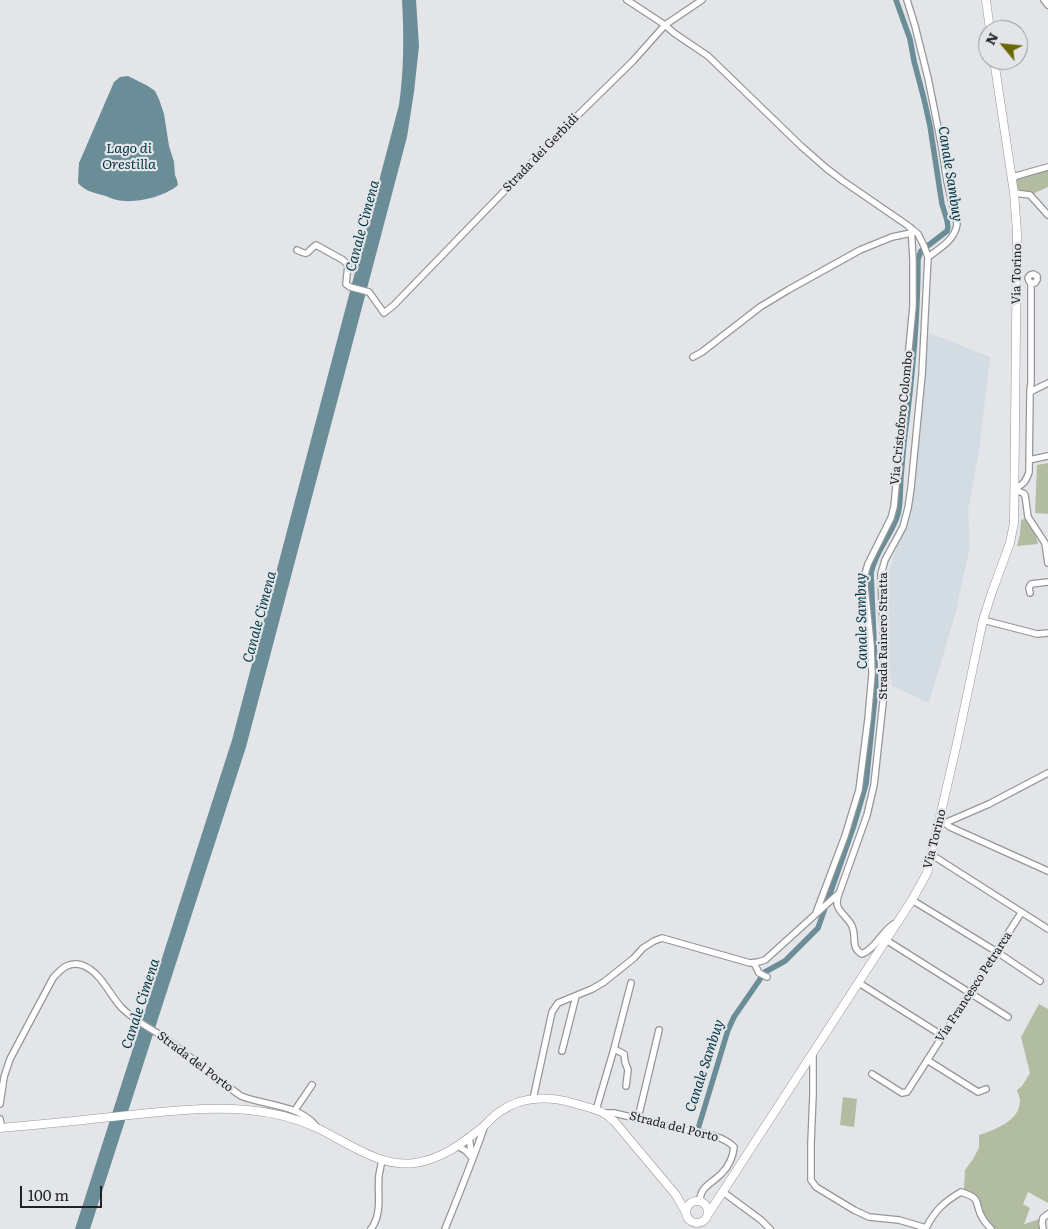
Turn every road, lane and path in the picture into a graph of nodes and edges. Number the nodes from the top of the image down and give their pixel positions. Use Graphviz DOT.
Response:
graph roads {
  1 [pos="627,0"];
  2 [pos="702,0"];
  3 [pos="906,0"];
  4 [pos="986,0"];
  5 [pos="1044,0"];
  6 [pos="1048,5"];
  7 [pos="989,20"];
  8 [pos="665,25"];
  9 [pos="996,70"];
  10 [pos="1048,167"];
  11 [pos="1012,180"];
  12 [pos="1014,193"];
  13 [pos="1048,215"];
  14 [pos="913,232"];
  15 [pos="297,250"];
  16 [pos="928,257"];
  17 [pos="1031,283"];
  18 [pos="693,357"];
  19 [pos="1048,383"];
  20 [pos="1030,392"];
  21 [pos="1048,456"];
  22 [pos="1029,460"];
  23 [pos="1014,490"];
  24 [pos="1048,563"];
  25 [pos="1048,582"];
  26 [pos="1030,593"];
  27 [pos="983,620"];
  28 [pos="1048,633"];
  29 [pos="1048,772"];
  30 [pos="942,824"];
  31 [pos="932,855"];
  32 [pos="1048,871"];
  33 [pos="835,896"];
  34 [pos="912,900"];
  35 [pos="816,913"];
  36 [pos="1021,913"];
  37 [pos="898,922"];
  38 [pos="1048,929"];
  39 [pos="886,940"];
  40 [pos="997,952"];
  41 [pos="754,962"];
  42 [pos="766,977"];
  43 [pos="1040,980"];
  44 [pos="631,983"];
  45 [pos="859,983"];
  46 [pos="970,993"];
  47 [pos="576,996"];
  48 [pos="1008,1018"];
  49 [pos="659,1030"];
  50 [pos="943,1036"];
  51 [pos="614,1050"];
  52 [pos="562,1051"];
  53 [pos="813,1053"];
  54 [pos="927,1060"];
  55 [pos="872,1074"];
  56 [pos="312,1085"];
  57 [pos="626,1086"];
  58 [pos="986,1089"];
  59 [pos="533,1099"];
  60 [pos="0,1104"];
  61 [pos="273,1104"];
  62 [pos="294,1110"];
  63 [pos="600,1111"];
  64 [pos="272,1114"];
  65 [pos="638,1118"];
  66 [pos="0,1119"];
  67 [pos="485,1125"];
  68 [pos="1,1128"];
  69 [pos="317,1128"];
  70 [pos="470,1136"];
  71 [pos="458,1146"];
  72 [pos="477,1149"];
  73 [pos="472,1158"];
  74 [pos="382,1160"];
  75 [pos="676,1195"];
  76 [pos="721,1195"];
  77 [pos="700,1203"];
  78 [pos="685,1211"];
  79 [pos="1048,1214"];
  80 [pos="707,1216"];
  81 [pos="690,1225"];
  82 [pos="698,1226"];
  83 [pos="927,1228"];
  84 [pos="371,1229"];
  85 [pos="445,1229"];
  86 [pos="770,1229"];
  87 [pos="991,1229"];
  88 [pos="1044,1229"];
  1 -- 8 [label="street"];
  2 -- 8 [label="street, Strada dei Gerbidi"];
  3 -- 16 [label="street"];
  4 -- 7 [label="main road"];
  5 -- 6 [label="street"];
  8 -- 14 [label="street"];
  8 -- 15 [label="street, Strada dei Gerbidi"];
  9 -- 11 [label="main road, Via Torino"];
  10 -- 11 [label="street"];
  11 -- 12 [label="main road, Via Torino"];
  12 -- 13 [label="street"];
  12 -- 23 [label="main road, Via Torino"];
  14 -- 16 [label="street, Strada Rainero Stratta"];
  14 -- 18 [label="street"];
  14 -- 35 [label="street, Via Cristoforo Colombo"];
  16 -- 33 [label="street, Strada Rainero Stratta"];
  17 -- 20 [label="street"];
  19 -- 20 [label="street"];
  20 -- 22 [label="street"];
  21 -- 22 [label="street"];
  22 -- 23 [label="street"];
  23 -- 24 [label="street"];
  23 -- 27 [label="main road, Via Torino"];
  25 -- 26 [label="street"];
  27 -- 28 [label="street"];
  27 -- 30 [label="main road, Via Torino"];
  29 -- 30 [label="street"];
  30 -- 31 [label="main road, Via Torino"];
  30 -- 32 [label="street"];
  31 -- 34 [label="main road, Via Torino"];
  31 -- 36 [label="street"];
  33 -- 35 [label="street, Via Cristoforo Colombo"];
  33 -- 37 [label="street"];
  34 -- 37 [label="main road, Via Torino"];
  34 -- 40 [label="street"];
  35 -- 41 [label="street, Via Cristoforo Colombo"];
  36 -- 38 [label="street"];
  36 -- 40 [label="street, Via Francesco Petrarca"];
  37 -- 39 [label="main road, Via Torino"];
  39 -- 45 [label="main road, Via Torino"];
  39 -- 46 [label="street"];
  40 -- 43 [label="street"];
  40 -- 46 [label="street, Via Francesco Petrarca"];
  41 -- 42 [label="street"];
  41 -- 47 [label="street"];
  44 -- 51 [label="street"];
  45 -- 50 [label="street"];
  45 -- 53 [label="main road, Via Torino"];
  46 -- 48 [label="street"];
  46 -- 50 [label="street, Via Francesco Petrarca"];
  47 -- 52 [label="street"];
  47 -- 59 [label="street"];
  49 -- 65 [label="street"];
  50 -- 54 [label="street, Via Francesco Petrarca"];
  51 -- 57 [label="street"];
  51 -- 63 [label="street"];
  53 -- 76 [label="main road, Via Torino"];
  53 -- 83 [label="street"];
  54 -- 55 [label="street, Via Francesco Petrarca"];
  54 -- 58 [label="street"];
  56 -- 62 [label="street"];
  59 -- 63 [label="main road"];
  59 -- 67 [label="main road"];
  60 -- 61 [label="street, Strada del Porto"];
  61 -- 62 [label="street, Strada del Porto"];
  61 -- 64 [label="street"];
  62 -- 69 [label="street, Strada del Porto"];
  63 -- 65 [label="street, Strada del Porto"];
  63 -- 75 [label="main road"];
  64 -- 68 [label="main road"];
  64 -- 69 [label="main road"];
  65 -- 77 [label="street, Strada del Porto"];
  66 -- 68 [label="street"];
  67 -- 70 [label="main road"];
  67 -- 72 [label="street"];
  69 -- 74 [label="main road"];
  70 -- 71 [label="main road"];
  70 -- 72 [label="street"];
  70 -- 73 [label="street"];
  71 -- 73 [label="street"];
  71 -- 74 [label="main road"];
  72 -- 73 [label="street"];
  73 -- 85 [label="street"];
  74 -- 84 [label="street"];
  75 -- 77 [label="main road"];
  75 -- 78 [label="main road"];
  76 -- 77 [label="main road"];
  76 -- 80 [label="main road, Via Torino"];
  76 -- 86 [label="street"];
  77 -- 78 [label="main road"];
  77 -- 80 [label="main road"];
  78 -- 81 [label="main road"];
  79 -- 88 [label="street"];
  80 -- 82 [label="main road"];
  81 -- 82 [label="main road"];
  83 -- 87 [label="street"];
}
